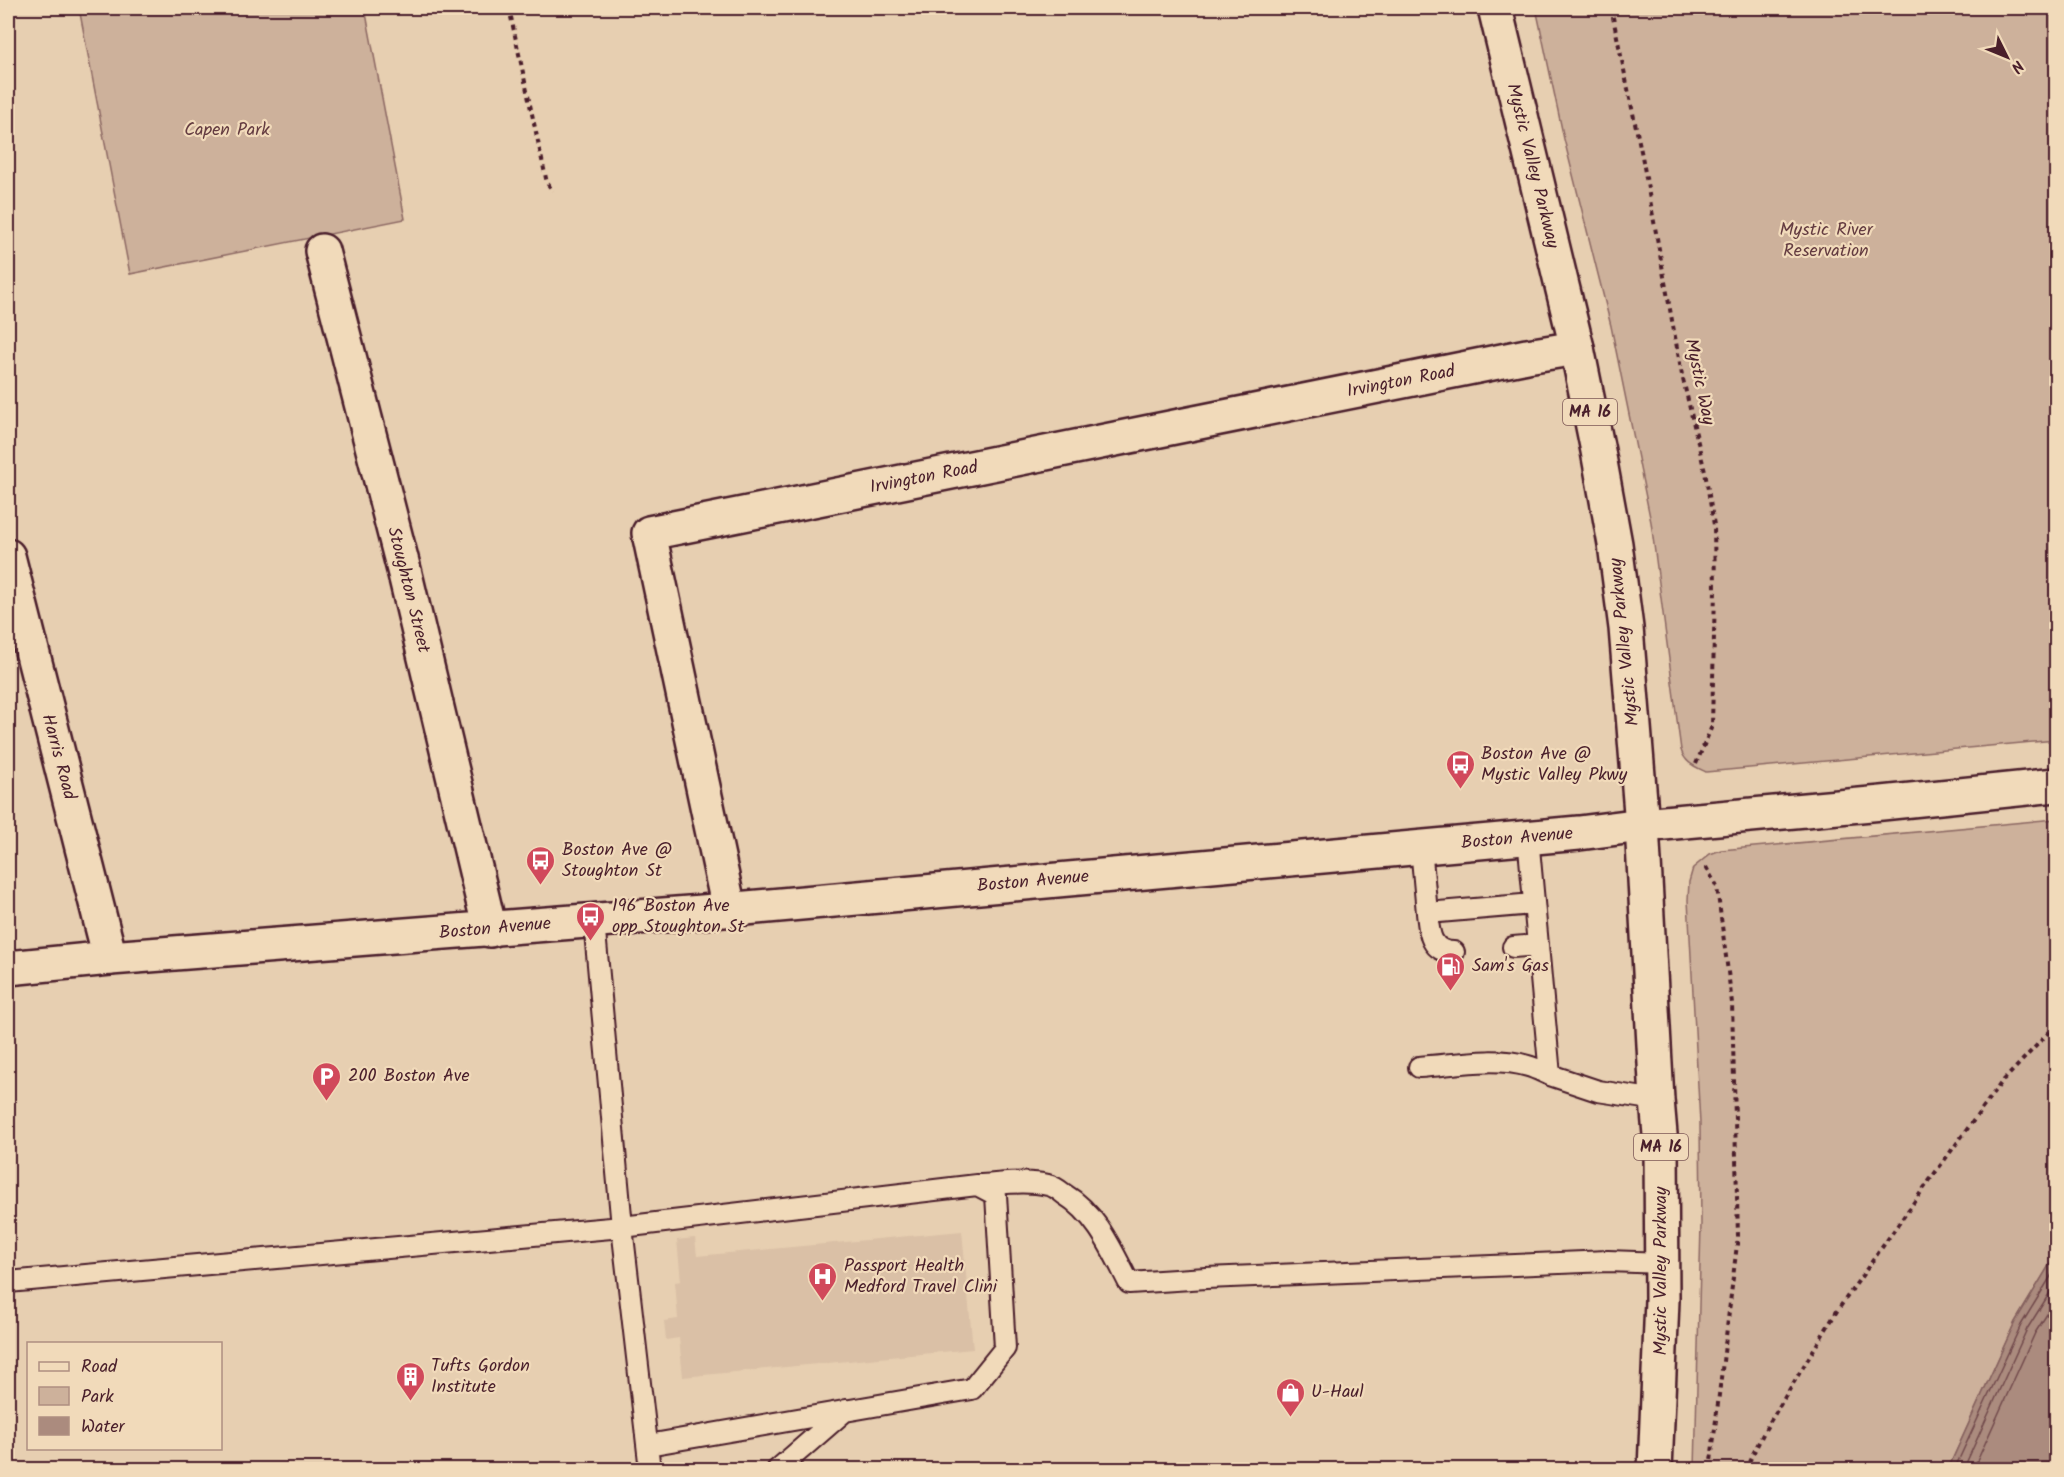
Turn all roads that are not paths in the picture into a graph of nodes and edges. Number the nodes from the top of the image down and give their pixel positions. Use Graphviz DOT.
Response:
graph roads {
  1 [pos="1496,8"];
  2 [pos="322,251"];
  3 [pos="1577,348"];
  4 [pos="8,556"];
  5 [pos="2056,784"];
  6 [pos="1642,825"];
  7 [pos="1528,837"];
  8 [pos="1421,847"];
  9 [pos="1534,904"];
  10 [pos="729,909"];
  11 [pos="1427,913"];
  12 [pos="594,921"];
  13 [pos="490,930"];
  14 [pos="1538,945"];
  15 [pos="1514,947"];
  16 [pos="1454,952"];
  17 [pos="111,958"];
  18 [pos="8,968"];
  19 [pos="1419,1067"];
  20 [pos="1550,1075"];
  21 [pos="1657,1100"];
  22 [pos="976,1185"];
  23 [pos="622,1227"];
  24 [pos="1663,1263"];
  25 [pos="8,1282"];
  26 [pos="846,1410"];
  27 [pos="648,1445"];
  28 [pos="650,1470"];
  29 [pos="777,1470"];
  30 [pos="1655,1470"];
  1 -- 3 [label="main road, Mystic Valley Parkway / MA 16"];
  2 -- 13 [label="main road, Stoughton Street"];
  3 -- 6 [label="main road, Mystic Valley Parkway / MA 16"];
  3 -- 10 [label="main road, Irvington Road"];
  4 -- 17 [label="main road, Harris Road"];
  5 -- 6 [label="main road, Boston Avenue"];
  6 -- 7 [label="main road, Boston Avenue"];
  6 -- 21 [label="main road, Mystic Valley Parkway / MA 16"];
  7 -- 8 [label="main road, Boston Avenue"];
  7 -- 9 [label="lane"];
  8 -- 10 [label="main road, Boston Avenue"];
  8 -- 11 [label="lane"];
  9 -- 11 [label="lane"];
  9 -- 14 [label="lane"];
  10 -- 12 [label="main road, Boston Avenue"];
  11 -- 16 [label="lane"];
  12 -- 13 [label="main road, Boston Avenue"];
  12 -- 23 [label="lane"];
  13 -- 17 [label="main road, Boston Avenue"];
  14 -- 15 [label="lane"];
  14 -- 20 [label="lane"];
  17 -- 18 [label="main road, Boston Avenue"];
  19 -- 20 [label="lane"];
  20 -- 21 [label="lane"];
  21 -- 24 [label="main road, Mystic Valley Parkway / MA 16"];
  22 -- 23 [label="lane"];
  22 -- 24 [label="lane"];
  22 -- 26 [label="lane"];
  23 -- 25 [label="lane"];
  23 -- 27 [label="lane"];
  24 -- 30 [label="main road, Mystic Valley Parkway / MA 16"];
  26 -- 27 [label="lane"];
  26 -- 29 [label="lane"];
  27 -- 28 [label="lane"];
}
